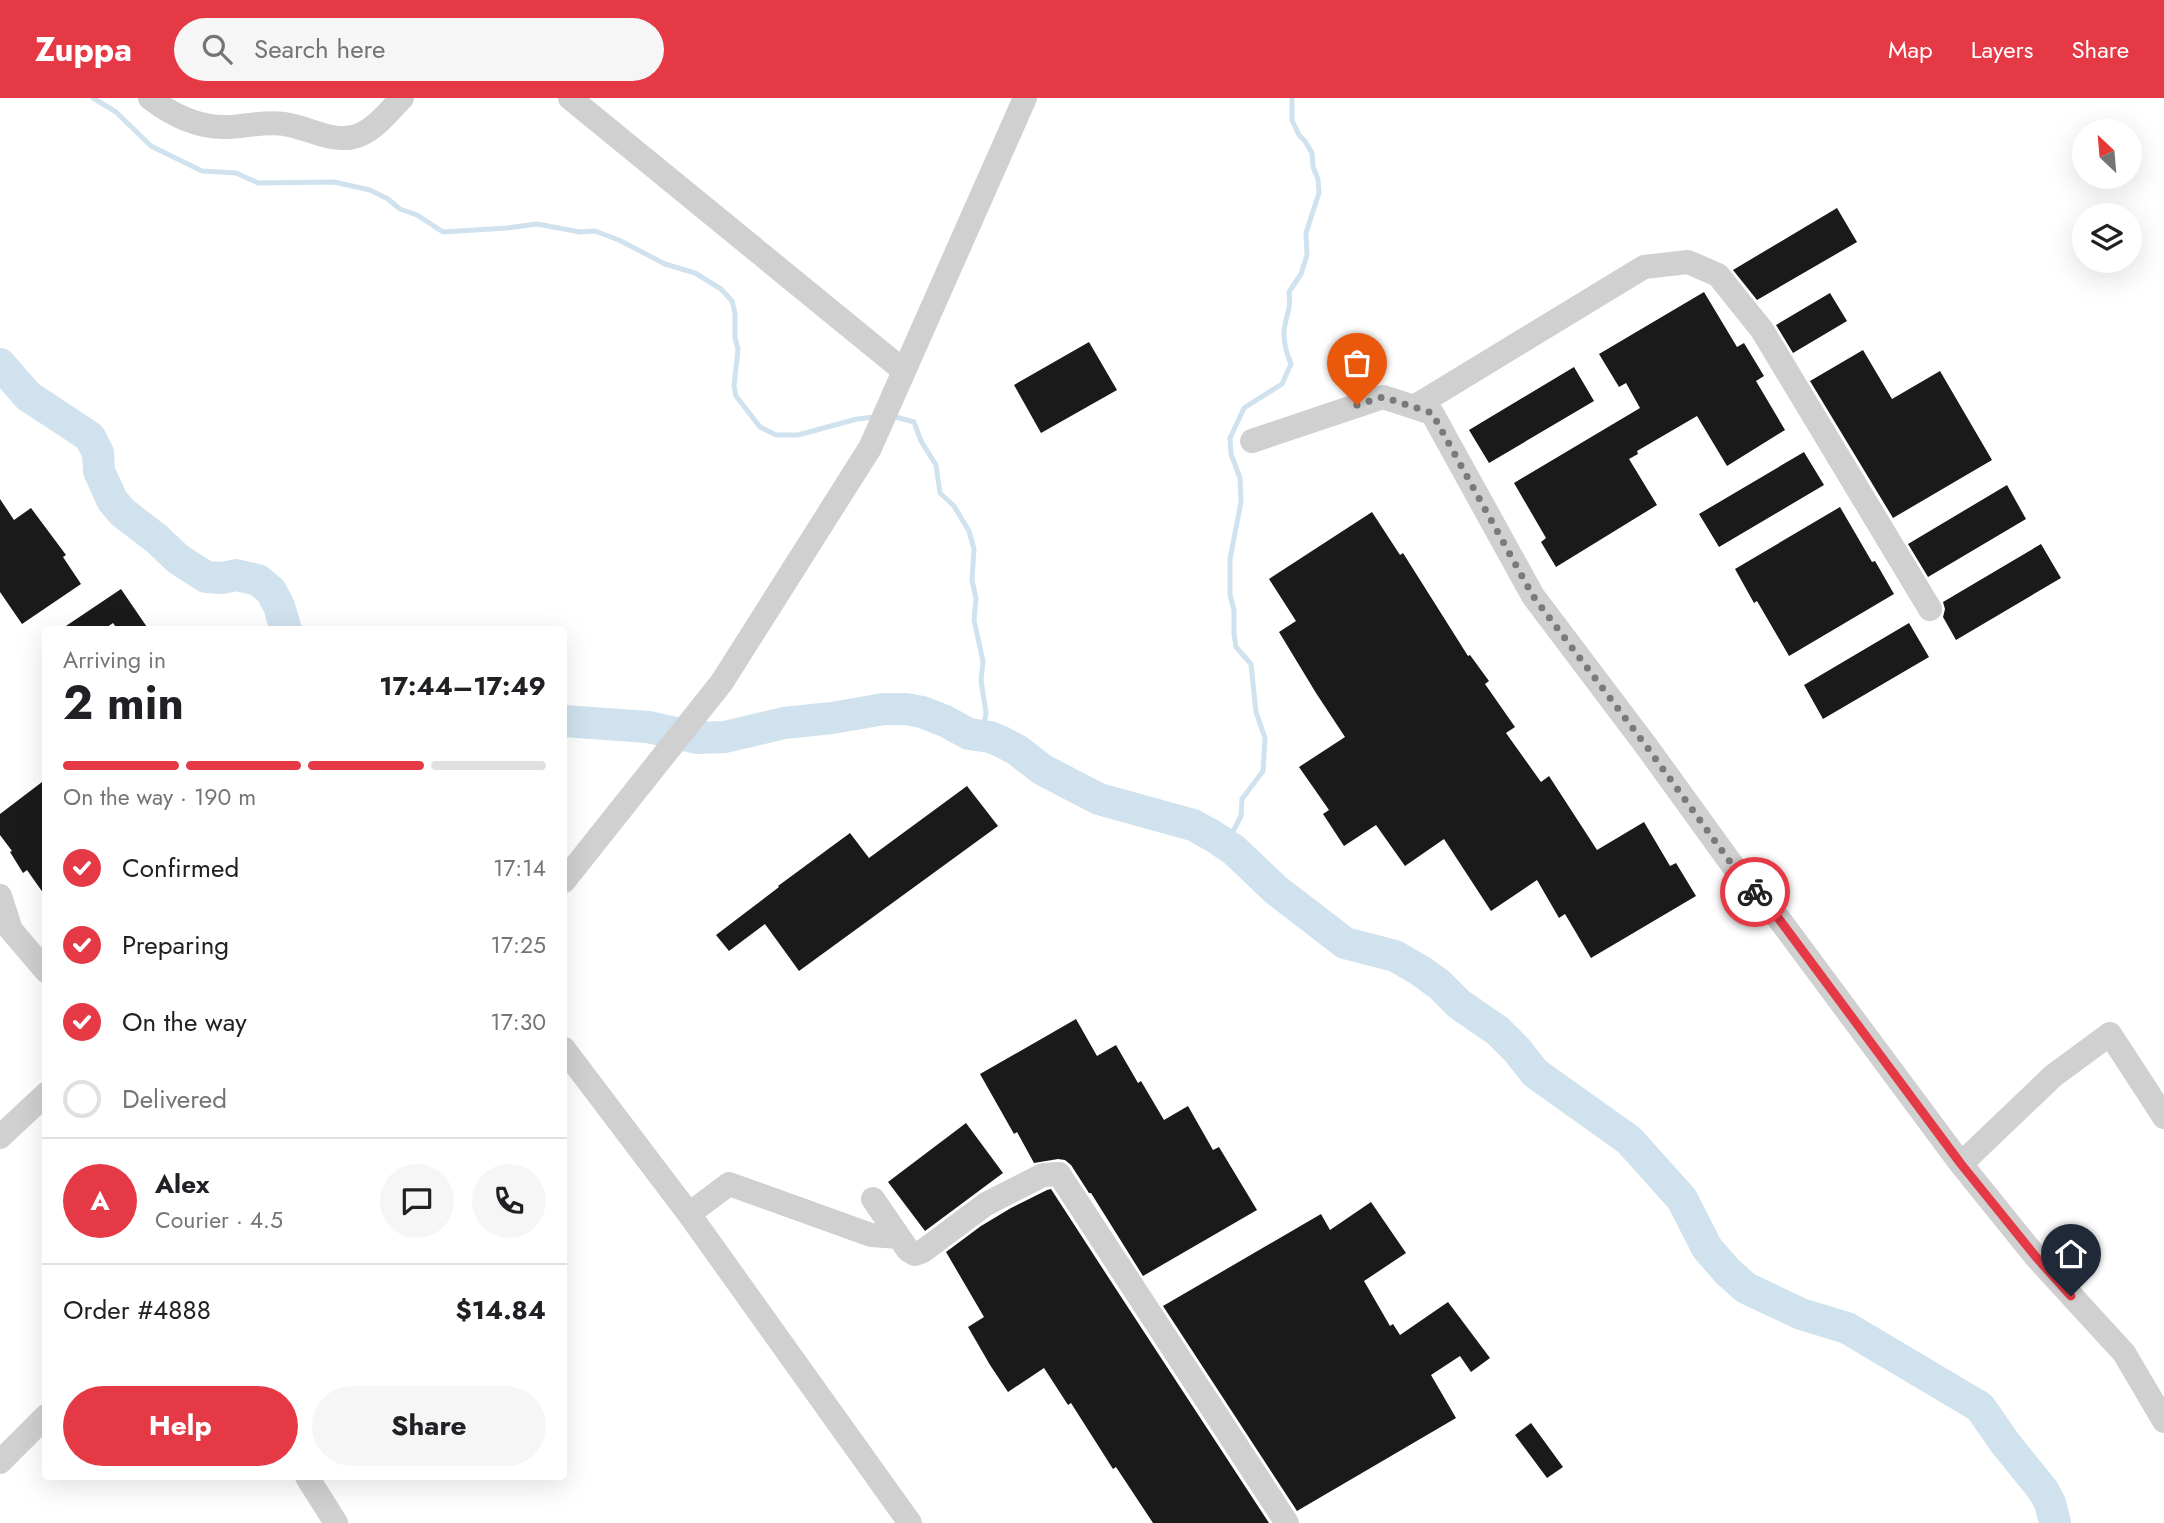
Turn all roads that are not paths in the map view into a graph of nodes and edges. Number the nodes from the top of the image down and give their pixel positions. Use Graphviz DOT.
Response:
graph roads {
  1 [pos="150,98"];
  2 [pos="402,98"];
  3 [pos="570,98"];
  4 [pos="1025,98"];
  5 [pos="904,371"];
  6 [pos="1414,407"];
  7 [pos="1252,441"];
  8 [pos="1930,608"];
  9 [pos="567,877"];
  10 [pos="0,896"];
  11 [pos="42,966"];
  12 [pos="567,1053"];
  13 [pos="42,1098"];
  14 [pos="2164,1117"];
  15 [pos="0,1137"];
  16 [pos="1961,1164"];
  17 [pos="873,1199"];
  18 [pos="689,1213"];
  19 [pos="899,1237"];
  20 [pos="42,1420"];
  21 [pos="2164,1421"];
  22 [pos="0,1462"];
  23 [pos="309,1480"];
  24 [pos="336,1523"];
  25 [pos="909,1523"];
  26 [pos="1287,1523"];
  1 -- 2 [label="street"];
  3 -- 5 [label="street"];
  4 -- 5 [label="street"];
  5 -- 9 [label="street"];
  6 -- 7 [label="street"];
  6 -- 8 [label="street"];
  6 -- 16 [label="street"];
  10 -- 11 [label="street"];
  12 -- 18 [label="street"];
  13 -- 15 [label="street"];
  14 -- 16 [label="street"];
  16 -- 21 [label="street"];
  17 -- 19 [label="street"];
  18 -- 19 [label="street"];
  18 -- 25 [label="street"];
  19 -- 26 [label="street"];
  20 -- 22 [label="street"];
  23 -- 24 [label="street"];
}
